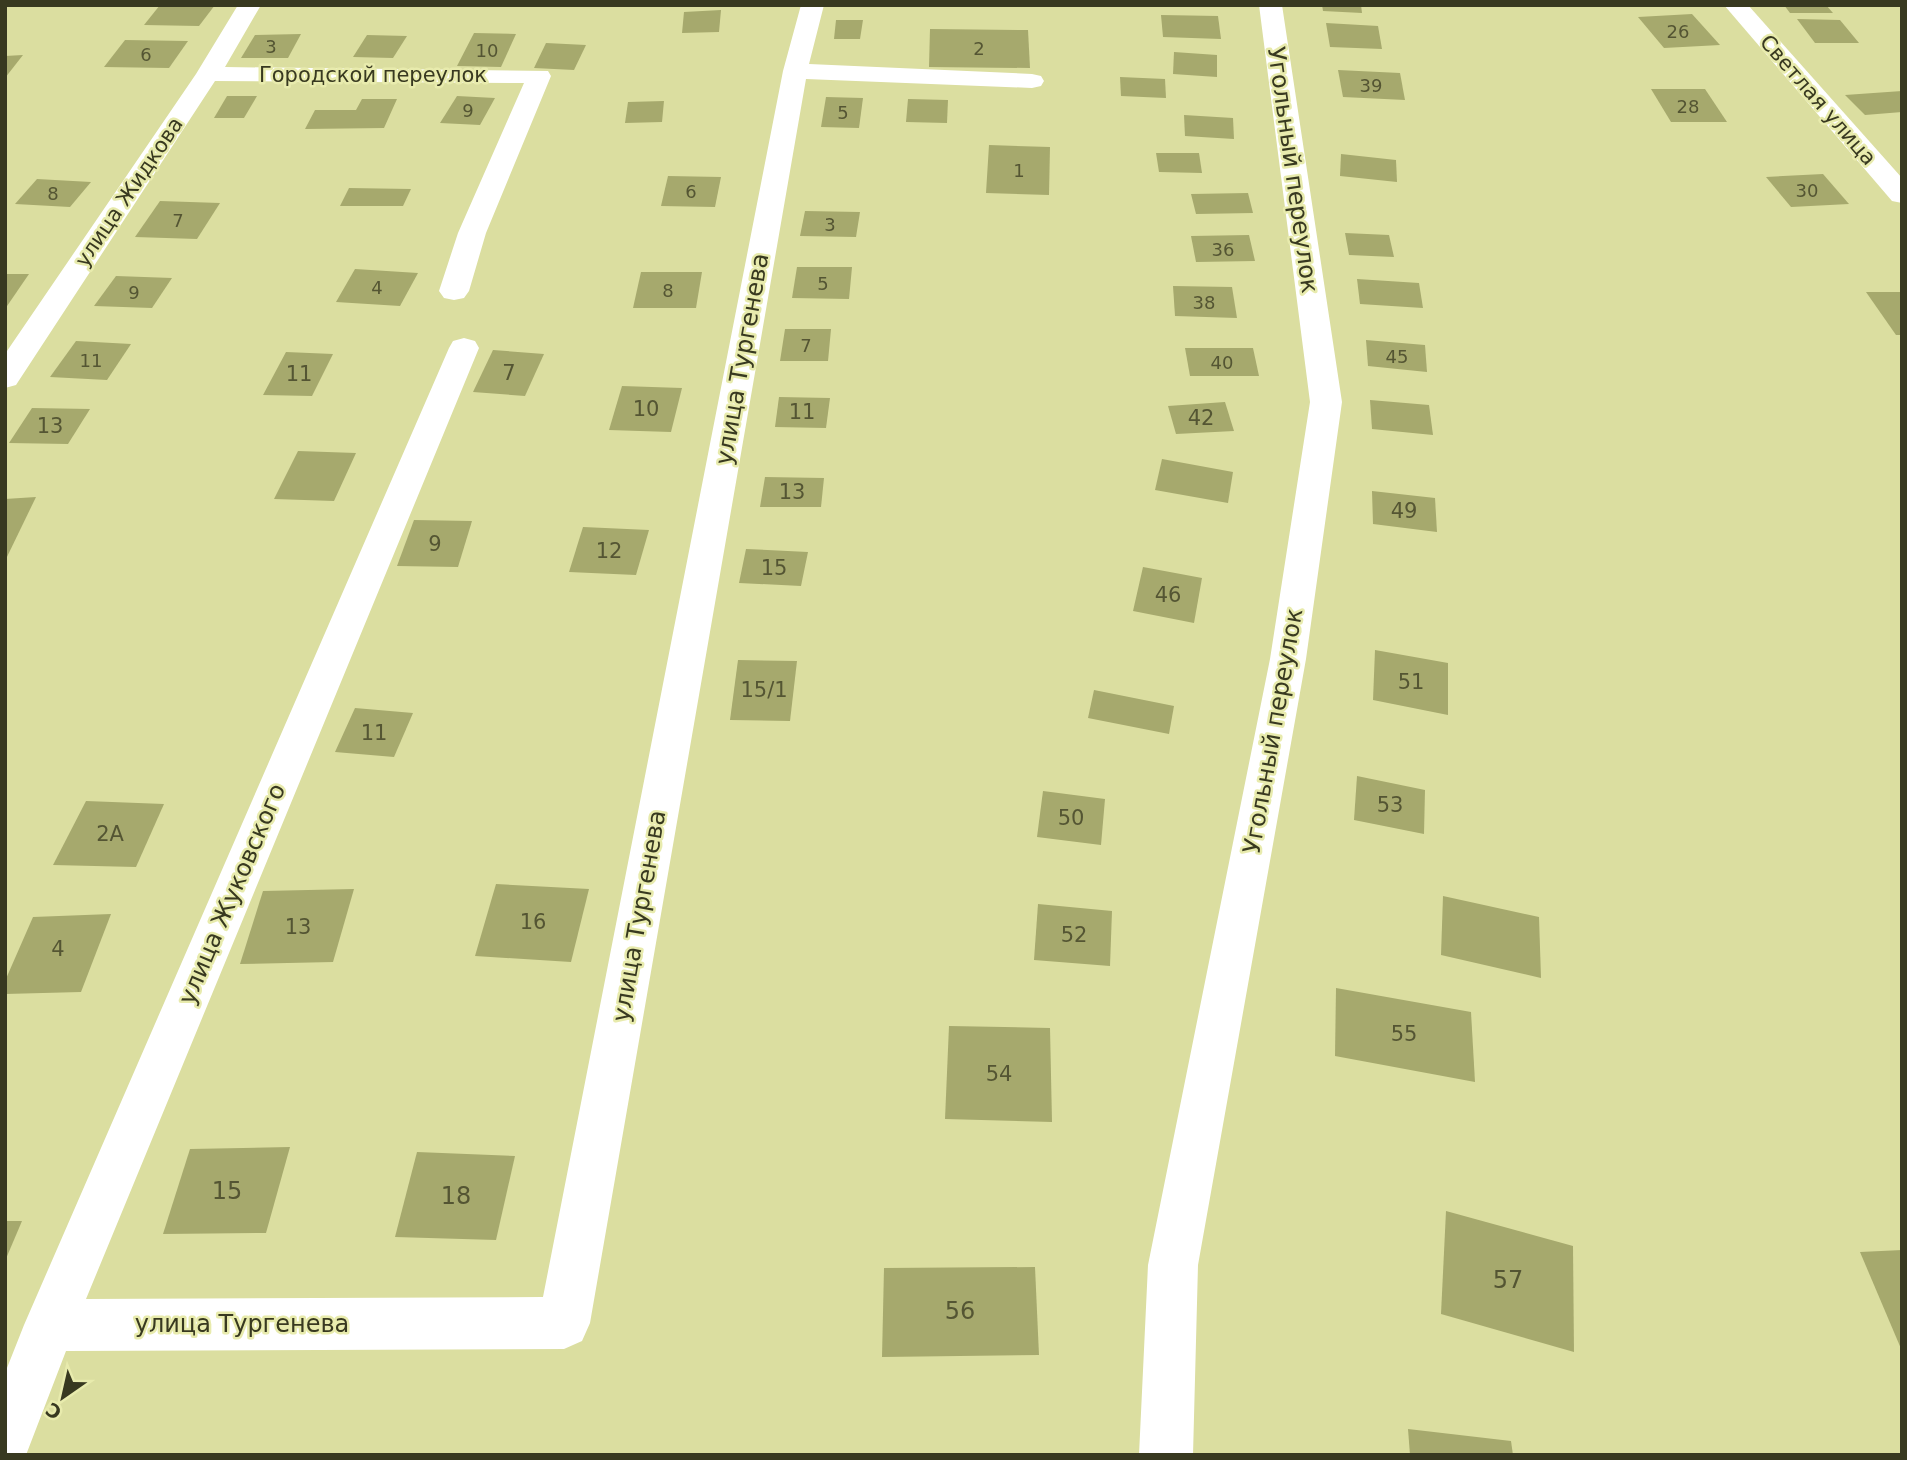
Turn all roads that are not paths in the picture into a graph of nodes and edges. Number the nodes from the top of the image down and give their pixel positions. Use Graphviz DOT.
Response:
graph roads {
  1 [pos="250,5"];
  2 [pos="813,5"];
  3 [pos="1270,5"];
  4 [pos="1735,5"];
  5 [pos="795,71"];
  6 [pos="208,75"];
  7 [pos="1032,81"];
  8 [pos="1902,195"];
  9 [pos="454,290"];
  10 [pos="464,348"];
  11 [pos="5,378"];
  12 [pos="50,1325"];
  13 [pos="5,1441"];
  14 [pos="1166,1455"];
  1 -- 6 [label="street, улица Жидкова"];
  2 -- 5 [label="street, улица Тургенева"];
  3 -- 14 [label="street, Угольный переулок"];
  4 -- 8 [label="street, Светлая улица"];
  5 -- 7 [label="street"];
  5 -- 12 [label="street, улица Тургенева"];
  6 -- 9 [label="street, Городской переулок"];
  6 -- 11 [label="street, улица Жидкова"];
  10 -- 12 [label="street, улица Жуковского"];
  12 -- 13 [label="street, улица Жуковского"];
}
